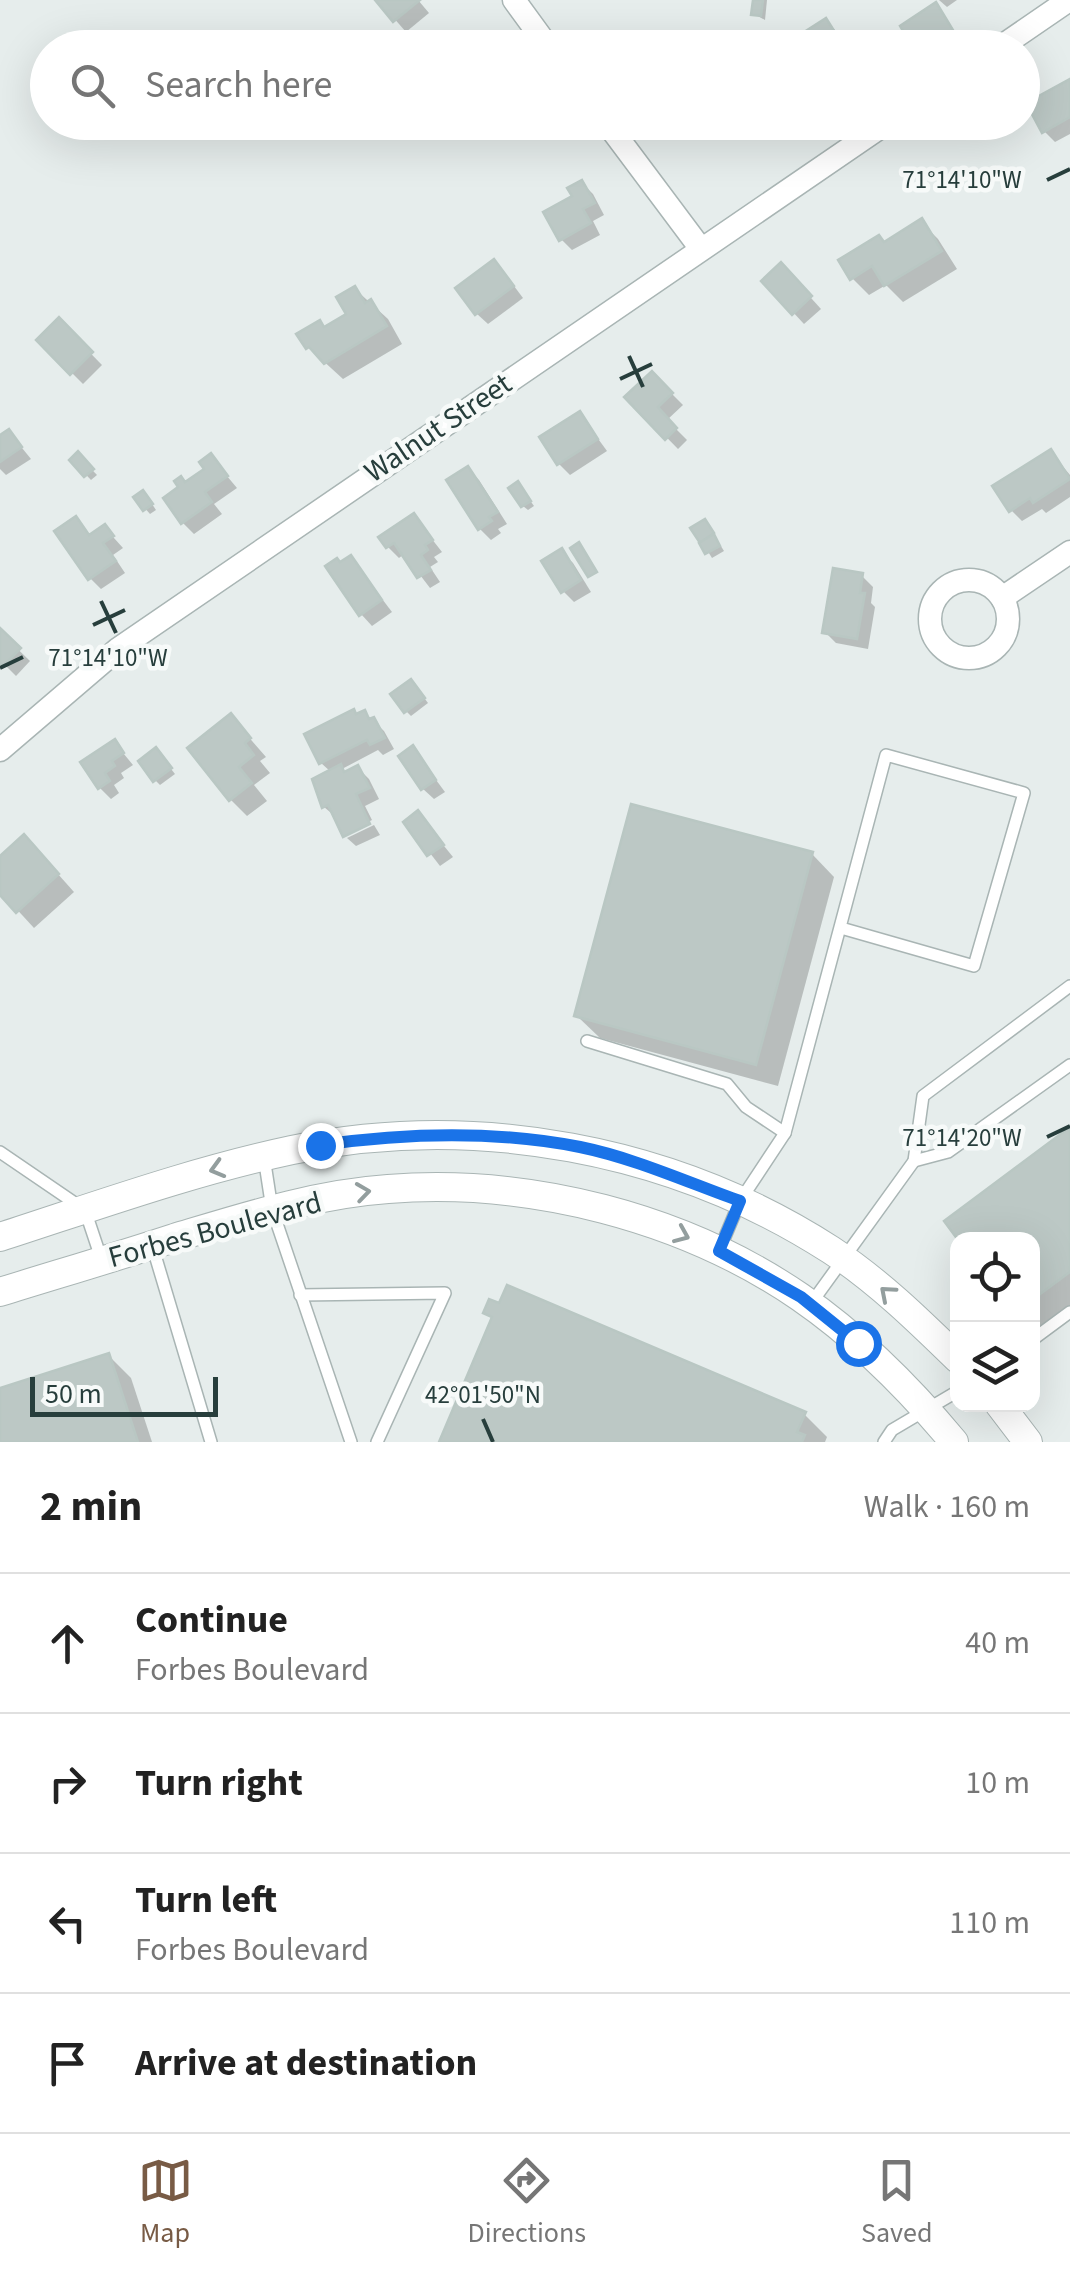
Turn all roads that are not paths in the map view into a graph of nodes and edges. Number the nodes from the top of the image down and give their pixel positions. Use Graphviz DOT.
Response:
graph roads {
  1 [pos="514,0"];
  2 [pos="1069,0"];
  3 [pos="536,30"];
  4 [pos="1025,30"];
  5 [pos="619,140"];
  6 [pos="861,140"];
  7 [pos="701,249"];
  8 [pos="1070,552"];
  9 [pos="1002,598"];
  10 [pos="0,750"];
  11 [pos="841,928"];
  12 [pos="1070,986"];
  13 [pos="588,1041"];
  14 [pos="1070,1065"];
  15 [pos="785,1133"];
  16 [pos="0,1152"];
  17 [pos="264,1157"];
  18 [pos="914,1161"];
  19 [pos="740,1201"];
  20 [pos="272,1208"];
  21 [pos="85,1210"];
  22 [pos="0,1237"];
  23 [pos="152,1246"];
  24 [pos="719,1251"];
  25 [pos="845,1260"];
  26 [pos="102,1261"];
  27 [pos="0,1292"];
  28 [pos="300,1295"];
  29 [pos="810,1304"];
  30 [pos="1070,1312"];
  31 [pos="1040,1334"];
  32 [pos="950,1352"];
  33 [pos="950,1395"];
  34 [pos="926,1408"];
  35 [pos="1005,1412"];
  36 [pos="211,1442"];
  37 [pos="351,1442"];
  38 [pos="378,1442"];
  39 [pos="884,1442"];
  40 [pos="954,1442"];
  41 [pos="1028,1442"];
  1 -- 3 [label="street"];
  2 -- 4 [label="street"];
  5 -- 7 [label="street"];
  6 -- 7 [label="street, Walnut Street"];
  7 -- 10 [label="street, Walnut Street"];
  8 -- 9 [label="street"];
  11 -- 11 [label="lane"];
  11 -- 15 [label="lane"];
  12 -- 18 [label="lane"];
  13 -- 15 [label="lane"];
  14 -- 18 [label="lane"];
  15 -- 19 [label="lane"];
  16 -- 21 [label="lane"];
  17 -- 19 [label="street, Forbes Boulevard"];
  17 -- 20 [label="lane"];
  17 -- 21 [label="street, Forbes Boulevard, one-way"];
  18 -- 25 [label="lane"];
  19 -- 24 [label="lane"];
  19 -- 25 [label="street, Forbes Boulevard"];
  20 -- 23 [label="street, Forbes Boulevard"];
  20 -- 24 [label="street, Forbes Boulevard, one-way"];
  20 -- 28 [label="lane"];
  21 -- 22 [label="street, Forbes Boulevard"];
  21 -- 26 [label="lane"];
  23 -- 26 [label="street, Forbes Boulevard"];
  23 -- 36 [label="lane"];
  24 -- 29 [label="street, Forbes Boulevard"];
  25 -- 29 [label="lane"];
  32 -- 25 [label="street, Forbes Boulevard, one-way"];
  26 -- 27 [label="street, Forbes Boulevard"];
  28 -- 37 [label="lane"];
  28 -- 38 [label="lane"];
  29 -- 34 [label="street, Forbes Boulevard"];
  30 -- 31 [label="lane"];
  33 -- 34 [label="lane"];
  34 -- 39 [label="lane"];
  34 -- 40 [label="street, Forbes Boulevard"];
  35 -- 41 [label="street"];
}
